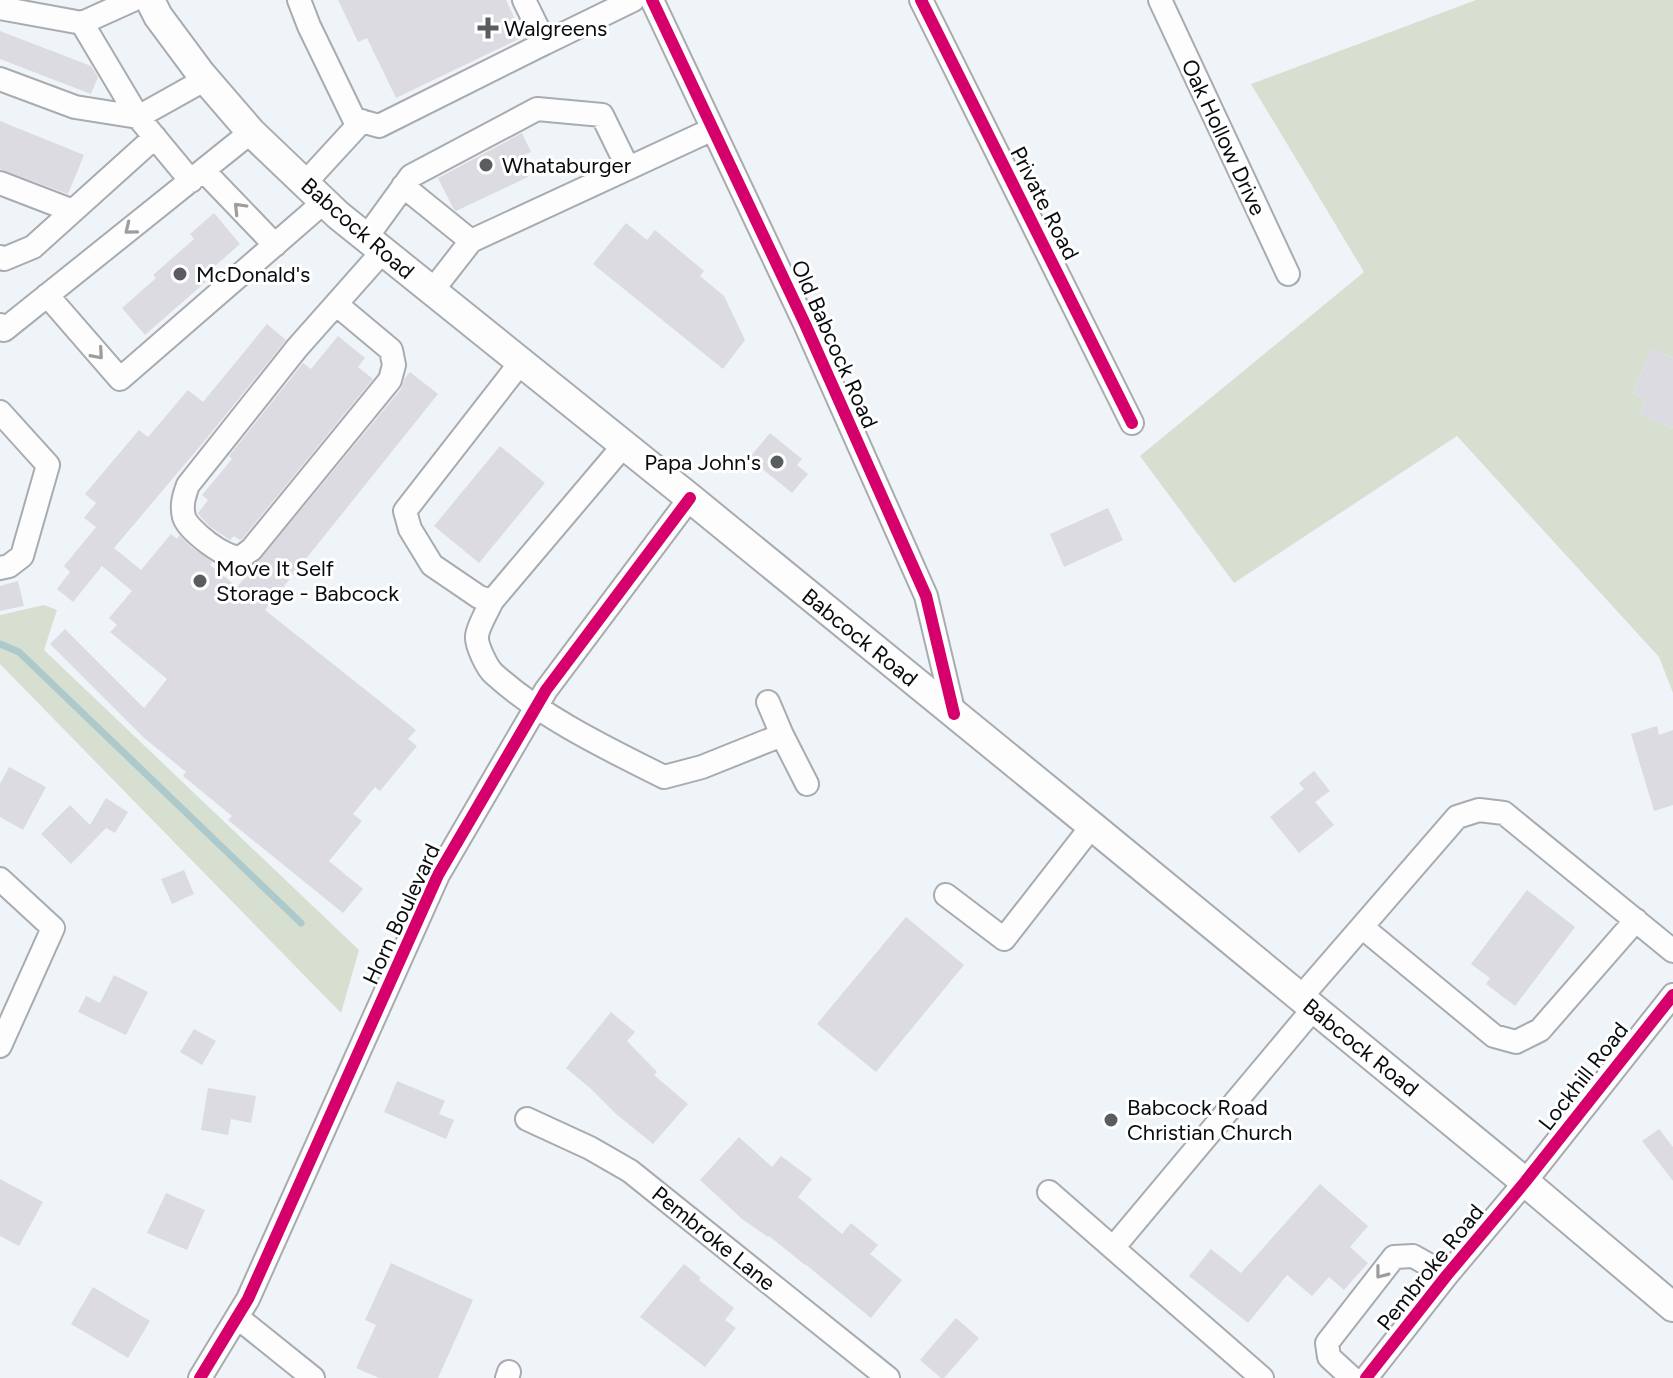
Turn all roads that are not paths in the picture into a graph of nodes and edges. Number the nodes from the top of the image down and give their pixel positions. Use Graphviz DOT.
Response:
graph roads {
  1 [pos="133,0"];
  2 [pos="150,0"];
  3 [pos="299,0"];
  4 [pos="524,0"];
  5 [pos="633,0"];
  6 [pos="652,0"];
  7 [pos="921,0"];
  8 [pos="1160,0"];
  9 [pos="0,8"];
  10 [pos="82,23"];
  11 [pos="545,43"];
  12 [pos="0,79"];
  13 [pos="206,79"];
  14 [pos="138,117"];
  15 [pos="362,121"];
  16 [pos="713,129"];
  17 [pos="251,132"];
  18 [pos="155,137"];
  19 [pos="628,168"];
  20 [pos="197,176"];
  21 [pos="0,183"];
  22 [pos="403,186"];
  23 [pos="314,193"];
  24 [pos="73,211"];
  25 [pos="471,241"];
  26 [pos="374,244"];
  27 [pos="275,245"];
  28 [pos="0,257"];
  29 [pos="1288,274"];
  30 [pos="432,291"];
  31 [pos="47,295"];
  32 [pos="336,304"];
  33 [pos="0,325"];
  34 [pos="521,362"];
  35 [pos="0,412"];
  36 [pos="1132,423"];
  37 [pos="624,445"];
  38 [pos="690,498"];
  39 [pos="0,568"];
  40 [pos="492,601"];
  41 [pos="768,702"];
  42 [pos="536,706"];
  43 [pos="954,714"];
  44 [pos="782,735"];
  45 [pos="807,784"];
  46 [pos="1092,826"];
  47 [pos="0,879"];
  48 [pos="946,895"];
  49 [pos="1636,920"];
  50 [pos="1362,927"];
  51 [pos="1673,951"];
  52 [pos="1673,995"];
  53 [pos="1307,1002"];
  54 [pos="0,1046"];
  55 [pos="527,1119"];
  56 [pos="1525,1182"];
  57 [pos="1049,1192"];
  58 [pos="1113,1248"];
  59 [pos="1447,1275"];
  60 [pos="1673,1307"];
  61 [pos="237,1317"];
  62 [pos="200,1378"];
  63 [pos="313,1378"];
  64 [pos="888,1378"];
  65 [pos="1262,1378"];
  66 [pos="1352,1378"];
  67 [pos="1366,1378"];
  1 -- 10 [label="street"];
  2 -- 13 [label="main road, Babcock Road"];
  3 -- 15 [label="street"];
  4 -- 11 [label="street"];
  5 -- 11 [label="street"];
  6 -- 16 [label="street, Old Babcock Road"];
  7 -- 36 [label="street, Private Road"];
  8 -- 29 [label="street, Oak Hollow Drive"];
  9 -- 10 [label="street"];
  10 -- 14 [label="street"];
  11 -- 15 [label="street"];
  12 -- 14 [label="street"];
  13 -- 14 [label="street"];
  13 -- 17 [label="main road, Babcock Road"];
  14 -- 18 [label="street"];
  15 -- 23 [label="street"];
  16 -- 19 [label="street"];
  16 -- 43 [label="street, Old Babcock Road"];
  17 -- 20 [label="street"];
  17 -- 23 [label="main road, Babcock Road"];
  18 -- 20 [label="street"];
  18 -- 24 [label="street"];
  19 -- 22 [label="street"];
  19 -- 25 [label="street"];
  27 -- 20 [label="street, one-way"];
  20 -- 31 [label="street, one-way"];
  21 -- 24 [label="street"];
  22 -- 25 [label="street"];
  22 -- 26 [label="street"];
  23 -- 26 [label="main road, Babcock Road"];
  23 -- 27 [label="street"];
  24 -- 28 [label="street"];
  25 -- 30 [label="street"];
  26 -- 30 [label="main road, Babcock Road"];
  26 -- 32 [label="street"];
  31 -- 27 [label="street, one-way"];
  30 -- 34 [label="main road, Babcock Road"];
  31 -- 33 [label="street"];
  32 -- 32 [label="street"];
  34 -- 37 [label="main road, Babcock Road"];
  34 -- 40 [label="street"];
  35 -- 39 [label="street"];
  37 -- 38 [label="main road, Babcock Road"];
  37 -- 40 [label="street"];
  38 -- 42 [label="street, Horn Boulevard"];
  38 -- 43 [label="main road, Babcock Road"];
  40 -- 42 [label="street"];
  41 -- 44 [label="street"];
  42 -- 44 [label="street"];
  42 -- 61 [label="street, Horn Boulevard"];
  43 -- 46 [label="main road, Babcock Road"];
  44 -- 45 [label="street"];
  46 -- 48 [label="street"];
  46 -- 53 [label="main road, Babcock Road"];
  47 -- 54 [label="street"];
  49 -- 50 [label="street"];
  49 -- 50 [label="street"];
  49 -- 51 [label="street"];
  50 -- 53 [label="street"];
  52 -- 56 [label="street, Lockhill Road"];
  53 -- 56 [label="main road, Babcock Road"];
  53 -- 58 [label="street"];
  55 -- 64 [label="street, Pembroke Lane"];
  56 -- 59 [label="street, Pembroke Road"];
  56 -- 60 [label="main road, Babcock Road"];
  57 -- 58 [label="street"];
  58 -- 65 [label="street"];
  59 -- 66 [label="street, one-way"];
  59 -- 67 [label="street, Pembroke Road"];
  61 -- 62 [label="street, Horn Boulevard"];
  61 -- 63 [label="street"];
}
